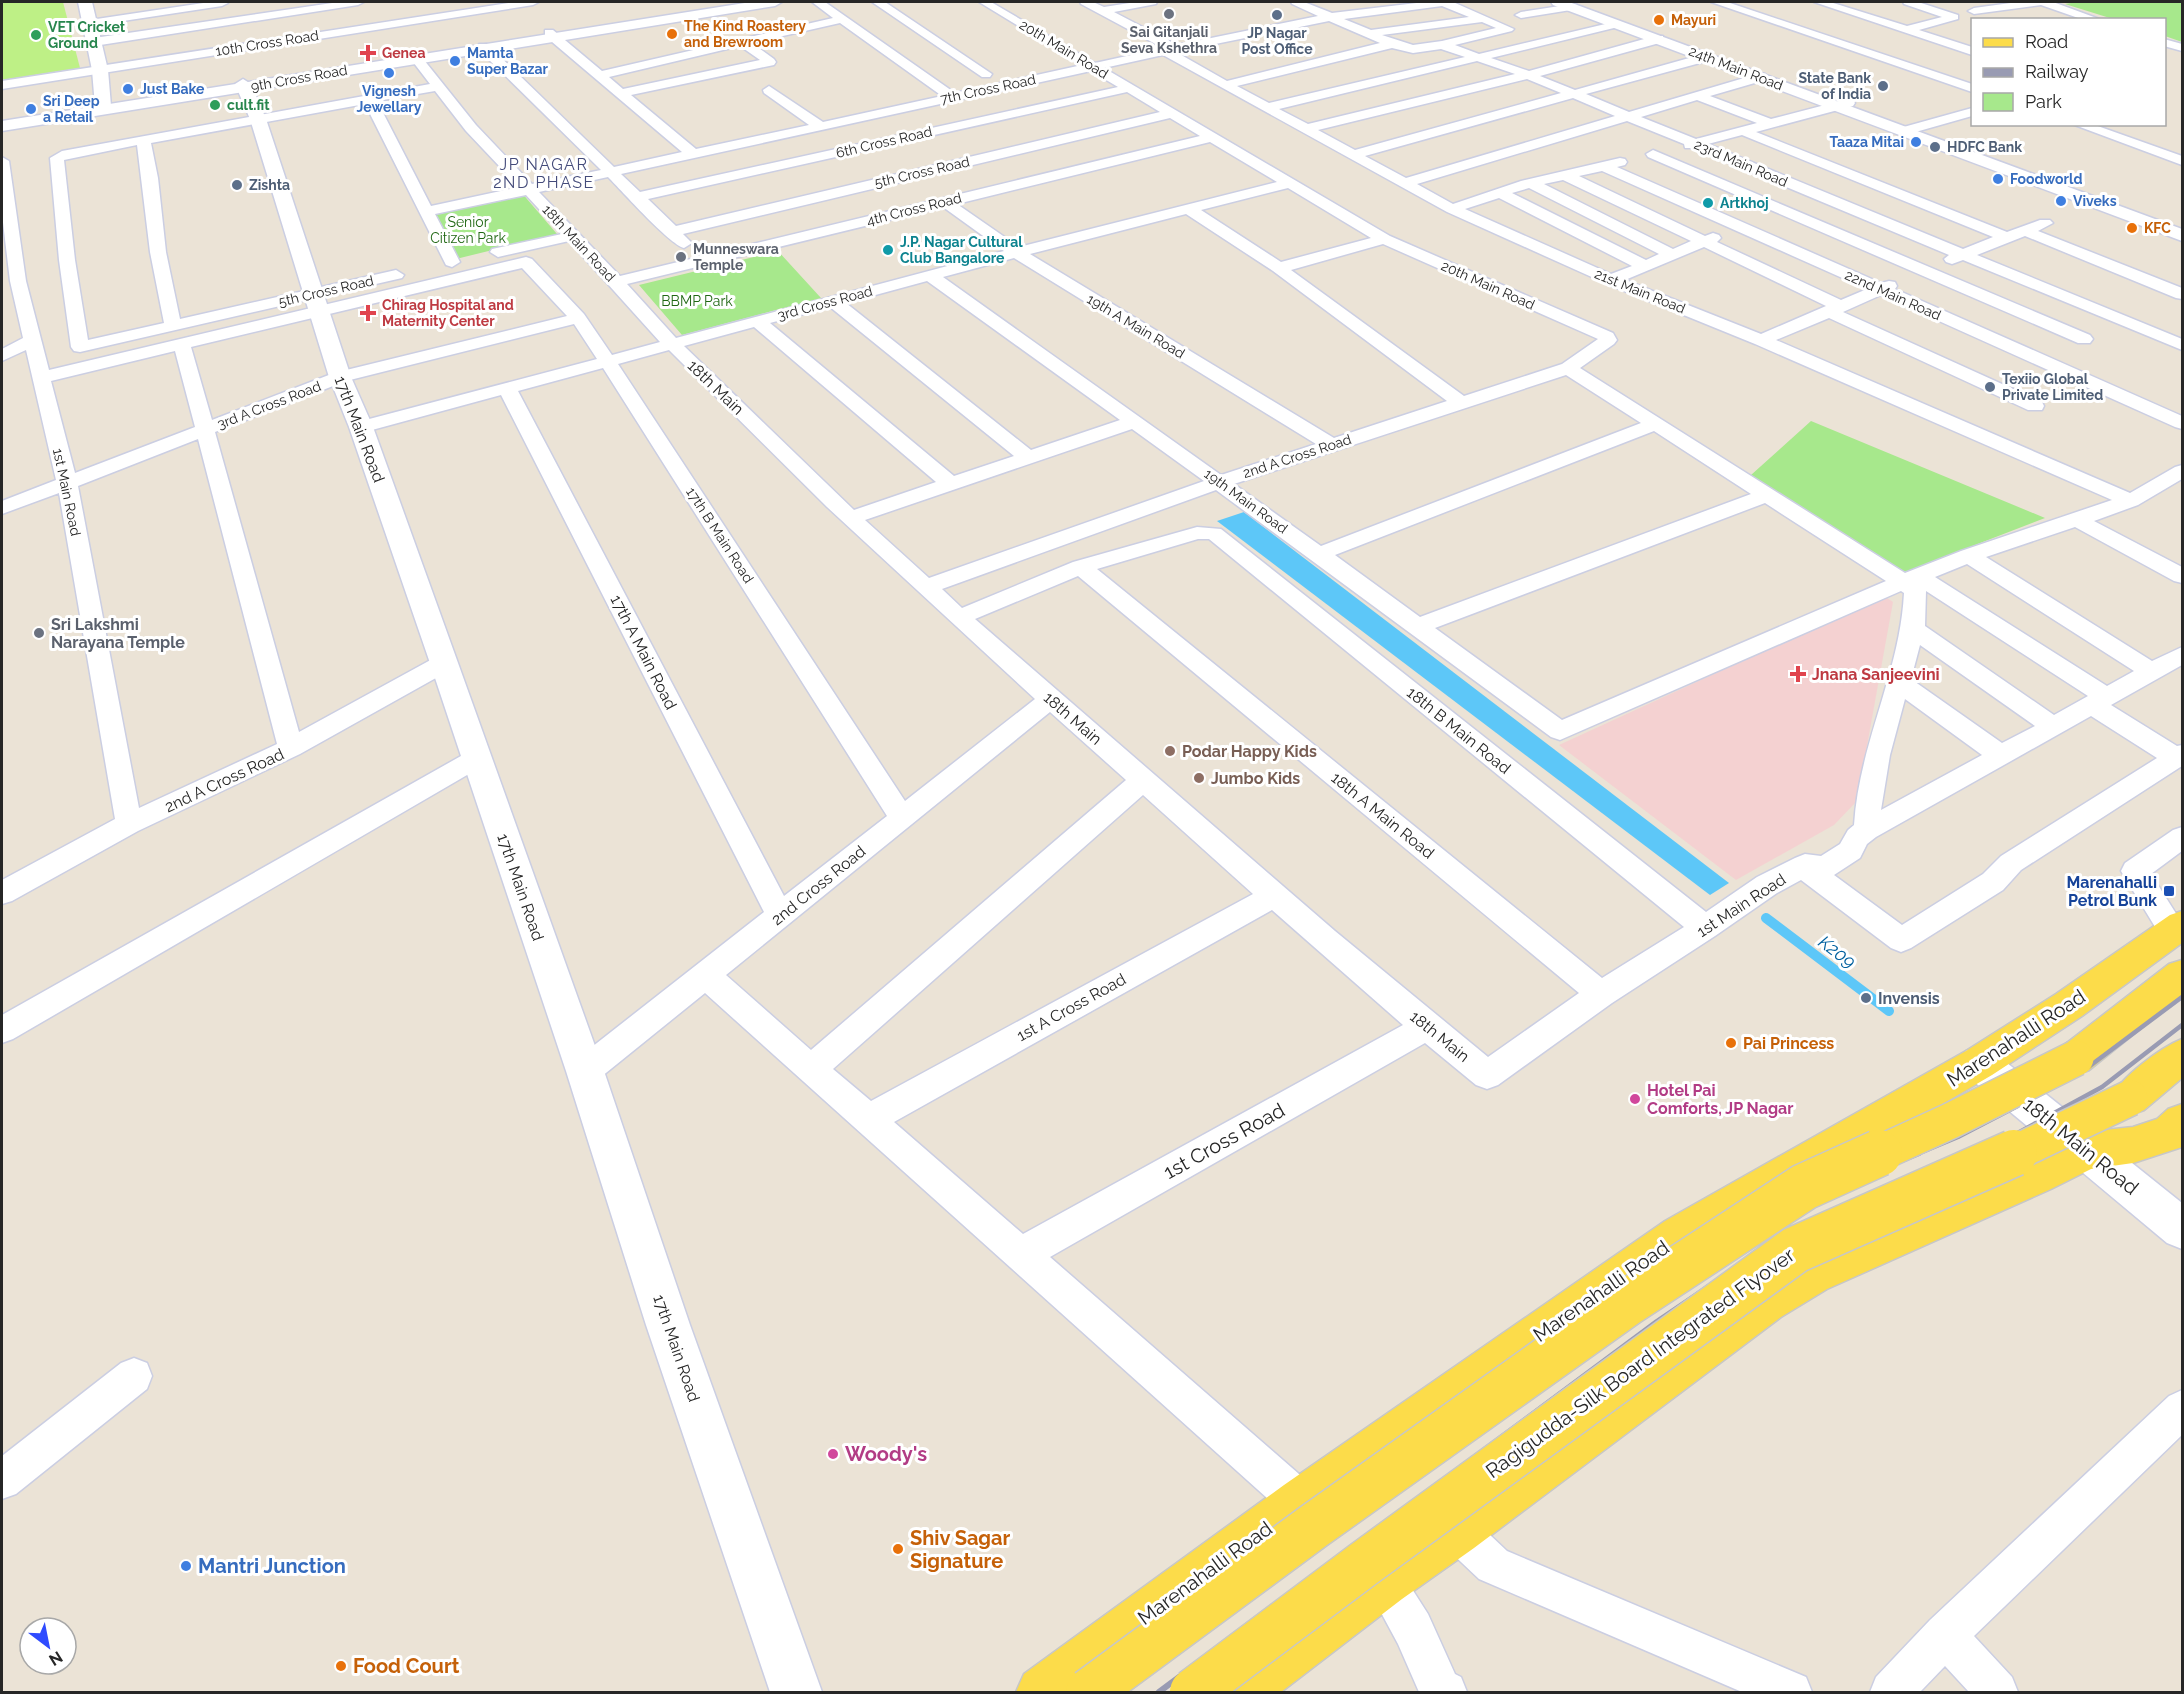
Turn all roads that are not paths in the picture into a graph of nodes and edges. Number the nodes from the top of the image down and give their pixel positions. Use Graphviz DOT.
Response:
graph roads {
  1 [pos="85,2"];
  2 [pos="234,2"];
  3 [pos="358,2"];
  4 [pos="533,2"];
  5 [pos="750,2"];
  6 [pos="775,2"];
  7 [pos="818,2"];
  8 [pos="878,2"];
  9 [pos="984,2"];
  10 [pos="1085,2"];
  11 [pos="1152,2"];
  12 [pos="1296,2"];
  13 [pos="1443,2"];
  14 [pos="1448,2"];
  15 [pos="1717,2"];
  16 [pos="1820,2"];
  17 [pos="1908,2"];
  18 [pos="2041,2"];
  19 [pos="1569,3"];
  20 [pos="478,10"];
  21 [pos="1103,11"];
  22 [pos="1974,11"];
  23 [pos="1521,15"];
  24 [pos="1330,17"];
  25 [pos="1486,18"];
  26 [pos="2091,18"];
  27 [pos="842,19"];
  28 [pos="90,23"];
  29 [pos="1618,24"];
  30 [pos="1356,28"];
  31 [pos="1906,30"];
  32 [pos="495,33"];
  33 [pos="1334,33"];
  34 [pos="551,34"];
  35 [pos="1368,34"];
  36 [pos="1659,39"];
  37 [pos="741,41"];
  38 [pos="94,42"];
  39 [pos="2166,43"];
  40 [pos="1392,44"];
  41 [pos="1442,45"];
  42 [pos="483,47"];
  43 [pos="2182,49"];
  44 [pos="1169,50"];
  45 [pos="1971,51"];
  46 [pos="2166,54"];
  47 [pos="1707,57"];
  48 [pos="416,58"];
  49 [pos="1481,58"];
  50 [pos="1212,60"];
  51 [pos="1190,65"];
  52 [pos="1093,66"];
  53 [pos="100,69"];
  54 [pos="986,74"];
  55 [pos="601,75"];
  56 [pos="1528,75"];
  57 [pos="1761,78"];
  58 [pos="2,85"];
  59 [pos="244,85"];
  60 [pos="1225,85"];
  61 [pos="439,86"];
  62 [pos="1130,88"];
  63 [pos="1971,88"];
  64 [pos="769,90"];
  65 [pos="622,93"];
  66 [pos="1574,94"];
  67 [pos="1698,96"];
  68 [pos="952,97"];
  69 [pos="369,99"];
  70 [pos="1843,105"];
  71 [pos="103,106"];
  72 [pos="1267,108"];
  73 [pos="1971,112"];
  74 [pos="1172,113"];
  75 [pos="1627,116"];
  76 [pos="258,119"];
  77 [pos="1771,124"];
  78 [pos="2,125"];
  79 [pos="820,126"];
  80 [pos="2084,126"];
  81 [pos="1306,129"];
  82 [pos="1911,130"];
  83 [pos="1743,132"];
  84 [pos="1213,137"];
  85 [pos="143,140"];
  86 [pos="1696,144"];
  87 [pos="693,154"];
  88 [pos="1352,154"];
  89 [pos="1646,156"];
  90 [pos="2,161"];
  91 [pos="2182,161"];
  92 [pos="1603,166"];
  93 [pos="613,172"];
  94 [pos="1565,175"];
  95 [pos="1688,180"];
  96 [pos="1866,181"];
  97 [pos="1290,183"];
  98 [pos="1403,183"];
  99 [pos="1532,183"];
  100 [pos="530,190"];
  101 [pos="1500,193"];
  102 [pos="639,197"];
  103 [pos="1820,197"];
  104 [pos="945,202"];
  105 [pos="1189,209"];
  106 [pos="1452,209"];
  107 [pos="1784,210"];
  108 [pos="426,212"];
  109 [pos="2045,223"];
  110 [pos="1742,227"];
  111 [pos="2182,227"];
  112 [pos="2025,231"];
  113 [pos="671,232"];
  114 [pos="2182,235"];
  115 [pos="573,236"];
  116 [pos="2006,237"];
  117 [pos="1384,238"];
  118 [pos="1704,242"];
  119 [pos="8,245"];
  120 [pos="1017,253"];
  121 [pos="485,255"];
  122 [pos="1673,255"];
  123 [pos="1960,256"];
  124 [pos="702,260"];
  125 [pos="452,262"];
  126 [pos="1645,266"];
  127 [pos="1279,268"];
  128 [pos="1925,270"];
  129 [pos="406,273"];
  130 [pos="930,275"];
  131 [pos="1611,280"];
  132 [pos="616,282"];
  133 [pos="10,285"];
  134 [pos="1881,289"];
  135 [pos="2182,294"];
  136 [pos="833,301"];
  137 [pos="318,302"];
  138 [pos="1833,308"];
  139 [pos="578,318"];
  140 [pos="758,322"];
  141 [pos="2124,322"];
  142 [pos="173,325"];
  143 [pos="2084,339"];
  144 [pos="32,340"];
  145 [pos="1761,340"];
  146 [pos="182,345"];
  147 [pos="673,345"];
  148 [pos="2182,345"];
  149 [pos="2,356"];
  150 [pos="2037,359"];
  151 [pos="608,362"];
  152 [pos="1568,368"];
  153 [pos="340,377"];
  154 [pos="40,378"];
  155 [pos="1989,384"];
  156 [pos="508,390"];
  157 [pos="1461,403"];
  158 [pos="2035,406"];
  159 [pos="1135,421"];
  160 [pos="2182,423"];
  161 [pos="1656,424"];
  162 [pos="361,428"];
  163 [pos="204,430"];
  164 [pos="1331,445"];
  165 [pos="1028,457"];
  166 [pos="2182,471"];
  167 [pos="1219,482"];
  168 [pos="67,483"];
  169 [pos="952,485"];
  170 [pos="1767,495"];
  171 [pos="2131,501"];
  172 [pos="2,508"];
  173 [pos="851,518"];
  174 [pos="2075,519"];
  175 [pos="1319,554"];
  176 [pos="1969,556"];
  177 [pos="1081,567"];
  178 [pos="2182,576"];
  179 [pos="1910,579"];
  180 [pos="927,587"];
  181 [pos="960,617"];
  182 [pos="1416,627"];
  183 [pos="1913,629"];
  184 [pos="2182,655"];
  185 [pos="444,663"];
  186 [pos="2152,672"];
  187 [pos="1897,681"];
  188 [pos="1051,699"];
  189 [pos="2100,701"];
  190 [pos="2054,727"];
  191 [pos="291,748"];
  192 [pos="2002,756"];
  193 [pos="2179,756"];
  194 [pos="477,758"];
  195 [pos="1143,780"];
  196 [pos="902,818"];
  197 [pos="129,824"];
  198 [pos="1862,834"];
  199 [pos="2182,837"];
  200 [pos="1803,867"];
  201 [pos="2,893"];
  202 [pos="1275,895"];
  203 [pos="780,915"];
  204 [pos="1705,928"];
  205 [pos="2178,928"];
  206 [pos="705,975"];
  207 [pos="2182,975"];
  208 [pos="1601,994"];
  209 [pos="1426,1027"];
  210 [pos="2,1030"];
  211 [pos="2182,1056"];
  212 [pos="1979,1063"];
  213 [pos="811,1069"];
  214 [pos="585,1071"];
  215 [pos="1487,1074"];
  216 [pos="867,1120"];
  217 [pos="2178,1130"];
  218 [pos="2086,1150"];
  219 [pos="2182,1229"];
  220 [pos="1022,1254"];
  221 [pos="134,1376"];
  222 [pos="2182,1409"];
  223 [pos="2,1480"];
  224 [pos="1301,1502"];
  225 [pos="1457,1531"];
  226 [pos="1384,1581"];
  227 [pos="1945,1635"];
  228 [pos="796,1692"];
  229 [pos="1042,1692"];
  230 [pos="1089,1692"];
  231 [pos="1193,1692"];
  232 [pos="1239,1692"];
  233 [pos="1442,1692"];
  234 [pos="1791,1692"];
  235 [pos="1891,1692"];
  236 [pos="1997,1692"];
  1 -- 28 [label="main road"];
  2 -- 28 [label="street"];
  3 -- 38 [label="street"];
  4 -- 20 [label="street, 10th Cross Road"];
  5 -- 34 [label="main road, 9th Cross Road"];
  6 -- 34 [label="main road, 9th Cross Road"];
  7 -- 27 [label="street"];
  8 -- 54 [label="street"];
  9 -- 52 [label="street, 20th Main Road"];
  10 -- 21 [label="street, 21st Main Road"];
  11 -- 21 [label="street"];
  12 -- 24 [label="street, 23rd Main Road"];
  13 -- 14 [label="street, 7th Cross Road"];
  13 -- 24 [label="street, 7th Cross Road"];
  13 -- 25 [label="street"];
  15 -- 63 [label="street"];
  16 -- 31 [label="street"];
  17 -- 31 [label="street"];
  18 -- 22 [label="street"];
  18 -- 26 [label="street"];
  19 -- 23 [label="street"];
  19 -- 29 [label="main road, 24th Main Road"];
  19 -- 70 [label="main road, 24th Main Road"];
  20 -- 32 [label="street"];
  20 -- 53 [label="street, 10th Cross Road"];
  21 -- 44 [label="street, 21st Main Road"];
  24 -- 30 [label="street, 23rd Main Road"];
  24 -- 44 [label="street, 7th Cross Road"];
  25 -- 35 [label="street"];
  25 -- 41 [label="street"];
  27 -- 37 [label="street"];
  27 -- 68 [label="street"];
  28 -- 38 [label="main road"];
  29 -- 36 [label="main road, 24th Main Road"];
  29 -- 49 [label="street"];
  30 -- 33 [label="street"];
  30 -- 35 [label="street, 23rd Main Road"];
  31 -- 45 [label="street"];
  32 -- 34 [label="main road, 9th Cross Road"];
  32 -- 59 [label="main road, 9th Cross Road"];
  34 -- 42 [label="main road, 9th Cross Road"];
  34 -- 55 [label="street"];
  35 -- 40 [label="street, 23rd Main Road"];
  36 -- 47 [label="main road, 24th Main Road"];
  36 -- 56 [label="street"];
  37 -- 55 [label="street"];
  37 -- 65 [label="street"];
  38 -- 53 [label="main road"];
  39 -- 43 [label="street"];
  40 -- 41 [label="street, 23rd Main Road"];
  40 -- 60 [label="street"];
  41 -- 49 [label="street, 23rd Main Road"];
  42 -- 48 [label="main road, 9th Cross Road"];
  42 -- 93 [label="street"];
  43 -- 46 [label="street"];
  44 -- 51 [label="street, 21st Main Road"];
  44 -- 52 [label="street, 7th Cross Road"];
  47 -- 57 [label="main road, 24th Main Road"];
  47 -- 66 [label="street"];
  48 -- 59 [label="main road, 9th Cross Road"];
  48 -- 61 [label="street, 18th Main Road"];
  49 -- 56 [label="street, 23rd Main Road"];
  49 -- 72 [label="street"];
  50 -- 51 [label="street"];
  51 -- 60 [label="street, 21st Main Road"];
  52 -- 62 [label="street, 20th Main Road"];
  52 -- 68 [label="street, 7th Cross Road"];
  53 -- 58 [label="street, 10th Cross Road"];
  53 -- 71 [label="main road"];
  55 -- 65 [label="street"];
  56 -- 66 [label="street, 23rd Main Road"];
  56 -- 81 [label="street"];
  57 -- 67 [label="street"];
  57 -- 70 [label="main road, 24th Main Road"];
  59 -- 71 [label="main road, 9th Cross Road"];
  59 -- 76 [label="main road, 17th Main Road"];
  59 -- 78 [label="main road, 9th Cross Road"];
  60 -- 72 [label="street, 21st Main Road"];
  61 -- 69 [label="street"];
  61 -- 100 [label="street, 18th Main Road"];
  62 -- 74 [label="street, 20th Main Road"];
  62 -- 102 [label="street, 6th Cross Road"];
  64 -- 79 [label="street"];
  65 -- 87 [label="street"];
  66 -- 75 [label="street, 23rd Main Road"];
  66 -- 88 [label="street"];
  67 -- 75 [label="street"];
  67 -- 77 [label="street"];
  68 -- 79 [label="street, 7th Cross Road"];
  69 -- 76 [label="street"];
  69 -- 108 [label="street"];
  70 -- 77 [label="street"];
  70 -- 82 [label="main road, 24th Main Road"];
  71 -- 78 [label="main road, 9th Cross Road"];
  72 -- 81 [label="street, 21st Main Road"];
  73 -- 82 [label="street"];
  74 -- 84 [label="street, 20th Main Road"];
  74 -- 113 [label="street, 5th Cross Road"];
  75 -- 86 [label="street, 23rd Main Road"];
  75 -- 98 [label="street"];
  76 -- 85 [label="street"];
  76 -- 137 [label="main road, 17th Main Road"];
  77 -- 83 [label="street"];
  79 -- 87 [label="street, 7th Cross Road"];
  80 -- 91 [label="street"];
  81 -- 88 [label="street, 21st Main Road"];
  82 -- 111 [label="main road, 24th Main Road"];
  82 -- 114 [label="main road, 24th Main Road"];
  83 -- 86 [label="street"];
  83 -- 96 [label="street"];
  84 -- 97 [label="street, 20th Main Road"];
  84 -- 104 [label="street, 4th Cross Road"];
  85 -- 142 [label="street"];
  85 -- 142 [label="street, 5th Cross Road"];
  86 -- 89 [label="street"];
  86 -- 103 [label="street, 23rd Main Road"];
  87 -- 93 [label="street, 7th Cross Road"];
  88 -- 98 [label="street, 21st Main Road"];
  89 -- 92 [label="street"];
  89 -- 95 [label="street"];
  89 -- 107 [label="street"];
  90 -- 119 [label="street, 1st Main Road"];
  92 -- 94 [label="street"];
  92 -- 110 [label="street, 22nd Main Road"];
  93 -- 100 [label="street, 7th Cross Road"];
  93 -- 102 [label="street"];
  94 -- 99 [label="street"];
  94 -- 118 [label="street"];
  96 -- 103 [label="street"];
  96 -- 116 [label="street"];
  97 -- 105 [label="street, 3rd Cross Road"];
  97 -- 117 [label="street, 20th Main Road"];
  98 -- 106 [label="street, 21st Main Road"];
  99 -- 101 [label="street"];
  99 -- 122 [label="street"];
  100 -- 108 [label="street, 7th Cross Road"];
  100 -- 115 [label="street, 18th Main Road"];
  101 -- 106 [label="street"];
  101 -- 126 [label="street"];
  102 -- 113 [label="street"];
  103 -- 107 [label="street"];
  103 -- 123 [label="street, 23rd Main Road"];
  104 -- 120 [label="street, 19th A Main Road"];
  104 -- 124 [label="street, 4th Cross Road"];
  105 -- 120 [label="street, 3rd Cross Road"];
  105 -- 127 [label="street"];
  106 -- 131 [label="street, 21st Main Road"];
  107 -- 110 [label="street"];
  107 -- 128 [label="street"];
  108 -- 125 [label="street"];
  109 -- 112 [label="street"];
  110 -- 118 [label="street"];
  110 -- 134 [label="street, 22nd Main Road"];
  112 -- 116 [label="street"];
  112 -- 135 [label="street"];
  113 -- 124 [label="street"];
  115 -- 121 [label="street"];
  115 -- 132 [label="street, 18th Main Road"];
  116 -- 123 [label="street"];
  117 -- 127 [label="street"];
  117 -- 152 [label="street, 20th Main Road"];
  118 -- 122 [label="street"];
  118 -- 138 [label="street"];
  119 -- 133 [label="street, 1st Main Road"];
  120 -- 130 [label="street, 3rd Cross Road"];
  120 -- 164 [label="street, 19th A Main Road"];
  122 -- 126 [label="street"];
  123 -- 128 [label="street"];
  123 -- 141 [label="street, 23rd Main Road"];
  124 -- 132 [label="street, 4th Cross Road"];
  126 -- 131 [label="street"];
  127 -- 157 [label="street"];
  128 -- 134 [label="street"];
  128 -- 143 [label="street"];
  129 -- 137 [label="street, 5th Cross Road"];
  130 -- 136 [label="street, 3rd Cross Road"];
  130 -- 159 [label="street, 19th Main Road"];
  131 -- 145 [label="street, 21st Main Road"];
  132 -- 147 [label="street, 18th Main Road"];
  133 -- 144 [label="street, 1st Main Road"];
  134 -- 138 [label="street"];
  134 -- 150 [label="street, 22nd Main Road"];
  136 -- 140 [label="street, 3rd Cross Road"];
  136 -- 165 [label="street"];
  137 -- 139 [label="street, 17th B Main Road"];
  137 -- 142 [label="street, 5th Cross Road"];
  137 -- 146 [label="street"];
  137 -- 153 [label="main road, 17th Main Road"];
  138 -- 145 [label="street"];
  138 -- 155 [label="street"];
  139 -- 151 [label="street, 17th B Main Road"];
  139 -- 153 [label="street, 3rd A Cross Road"];
  140 -- 147 [label="street, 3rd Cross Road"];
  140 -- 169 [label="street"];
  141 -- 143 [label="street"];
  141 -- 148 [label="street, 23rd Main Road"];
  143 -- 150 [label="street"];
  144 -- 149 [label="street"];
  144 -- 154 [label="street, 1st Main Road"];
  145 -- 171 [label="street, 21st Main Road"];
  146 -- 154 [label="street"];
  146 -- 163 [label="street"];
  147 -- 151 [label="street, 3rd Cross Road"];
  147 -- 173 [label="street, 18th Main"];
  150 -- 155 [label="street"];
  150 -- 160 [label="street, 22nd Main Road"];
  151 -- 156 [label="street, 3rd Cross Road"];
  151 -- 196 [label="street, 17th B Main Road"];
  152 -- 157 [label="street, 2nd A Cross Road"];
  152 -- 161 [label="street"];
  153 -- 162 [label="main road, 17th Main Road"];
  153 -- 163 [label="street, 3rd A Cross Road"];
  154 -- 168 [label="street, 1st Main Road"];
  155 -- 158 [label="street"];
  156 -- 162 [label="street, 3rd Cross Road"];
  156 -- 203 [label="street, 17th A Main Road"];
  157 -- 164 [label="street, 2nd A Cross Road"];
  159 -- 165 [label="street"];
  159 -- 167 [label="street, 19th Main Road"];
  161 -- 170 [label="street"];
  161 -- 175 [label="street"];
  162 -- 185 [label="main road, 17th Main Road"];
  163 -- 168 [label="street, 3rd A Cross Road"];
  163 -- 191 [label="street"];
  164 -- 167 [label="street, 2nd A Cross Road"];
  165 -- 169 [label="street"];
  166 -- 171 [label="street"];
  167 -- 175 [label="street, 19th Main Road"];
  167 -- 180 [label="street, 2nd A Cross Road"];
  168 -- 172 [label="street, 3rd A Cross Road"];
  168 -- 197 [label="street, 1st Main Road"];
  169 -- 173 [label="street"];
  170 -- 179 [label="street"];
  170 -- 182 [label="street"];
  171 -- 174 [label="street"];
  173 -- 180 [label="street, 18th Main"];
  174 -- 176 [label="street"];
  174 -- 178 [label="street"];
  175 -- 182 [label="street, 19th Main Road"];
  176 -- 179 [label="street"];
  176 -- 186 [label="street"];
  177 -- 181 [label="street"];
  177 -- 204 [label="street, 18th B Main Road"];
  177 -- 208 [label="street, 18th A Main Road"];
  179 -- 182 [label="street, 19th Main Road"];
  179 -- 183 [label="street"];
  179 -- 189 [label="street"];
  180 -- 181 [label="street, 18th Main"];
  181 -- 188 [label="street, 18th Main"];
  183 -- 187 [label="street"];
  183 -- 190 [label="street"];
  184 -- 186 [label="street"];
  185 -- 191 [label="street, 2nd A Cross Road"];
  185 -- 194 [label="main road, 17th Main Road"];
  186 -- 189 [label="street"];
  187 -- 192 [label="street"];
  187 -- 198 [label="street"];
  188 -- 195 [label="street, 18th Main"];
  188 -- 196 [label="street, 2nd Cross Road"];
  189 -- 190 [label="street"];
  189 -- 193 [label="street"];
  190 -- 192 [label="street"];
  191 -- 197 [label="street, 2nd A Cross Road"];
  192 -- 198 [label="street"];
  193 -- 200 [label="street"];
  194 -- 210 [label="street"];
  194 -- 214 [label="main road, 17th Main Road"];
  195 -- 202 [label="street, 18th Main"];
  195 -- 213 [label="street"];
  196 -- 203 [label="street, 2nd Cross Road"];
  197 -- 201 [label="street, 2nd A Cross Road"];
  198 -- 200 [label="street, 1st Main Road"];
  199 -- 205 [label="street"];
  200 -- 204 [label="street, 1st Main Road"];
  202 -- 209 [label="street, 18th Main"];
  202 -- 216 [label="street, 1st A Cross Road"];
  203 -- 206 [label="street, 2nd Cross Road"];
  204 -- 208 [label="street, 1st Main Road"];
  205 -- 212 [label="main road, Marenahalli Road"];
  206 -- 213 [label="street"];
  206 -- 214 [label="street, 2nd Cross Road"];
  207 -- 230 [label="main road, bridge"];
  208 -- 215 [label="street, 1st Main Road"];
  209 -- 215 [label="street, 18th Main"];
  209 -- 220 [label="street, 1st Cross Road"];
  211 -- 231 [label="main road, Ragigudda-Silk Board Integrated Flyover, bridge"];
  212 -- 218 [label="main road, 18th Main Road"];
  212 -- 224 [label="main road, Marenahalli Road"];
  213 -- 216 [label="street"];
  214 -- 228 [label="main road, 17th Main Road"];
  216 -- 220 [label="street"];
  217 -- 218 [label="main road"];
  218 -- 219 [label="main road, 18th Main Road"];
  218 -- 225 [label="main road"];
  220 -- 224 [label="street"];
  221 -- 223 [label="street"];
  222 -- 227 [label="street"];
  224 -- 229 [label="main road, Marenahalli Road"];
  225 -- 226 [label="main road"];
  225 -- 234 [label="street"];
  226 -- 232 [label="main road"];
  226 -- 233 [label="street"];
  227 -- 235 [label="street"];
  227 -- 236 [label="street"];
}
